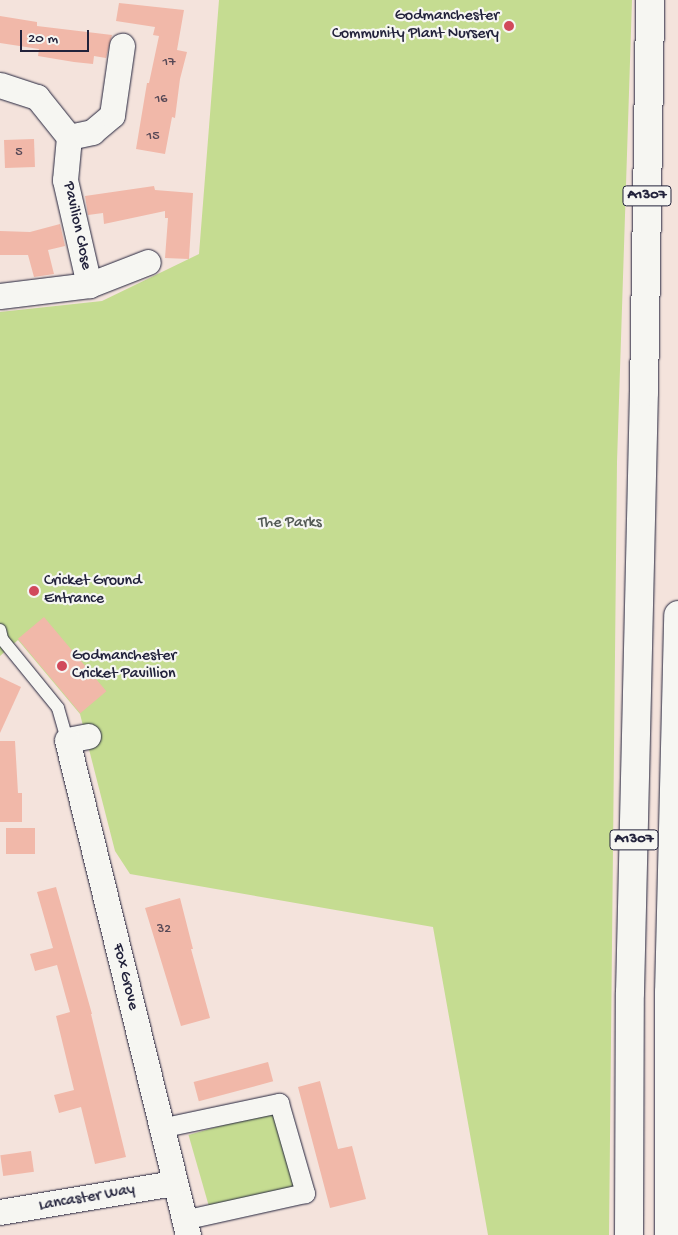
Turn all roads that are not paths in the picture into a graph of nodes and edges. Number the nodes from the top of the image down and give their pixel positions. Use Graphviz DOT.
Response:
graph roads {
  1 [pos="650,0"];
  2 [pos="122,46"];
  3 [pos="0,85"];
  4 [pos="69,137"];
  5 [pos="148,262"];
  6 [pos="89,285"];
  7 [pos="0,296"];
  8 [pos="678,615"];
  9 [pos="0,630"];
  10 [pos="78,738"];
  11 [pos="160,1128"];
  12 [pos="174,1183"];
  13 [pos="0,1212"];
  14 [pos="185,1228"];
  15 [pos="629,1235"];
  16 [pos="669,1235"];
  1 -- 15 [label="main road, A1307"];
  2 -- 4 [label="street"];
  3 -- 4 [label="street"];
  4 -- 6 [label="street, Pavilion Close"];
  5 -- 6 [label="street, Pavilion Close"];
  6 -- 7 [label="street, Pavilion Close"];
  8 -- 16 [label="main road, A1307"];
  9 -- 10 [label="lane"];
  10 -- 11 [label="street, Fox Grove"];
  11 -- 12 [label="street, Fox Grove"];
  11 -- 14 [label="street"];
  12 -- 13 [label="street, Lancaster Way"];
  12 -- 14 [label="street, Fox Grove"];
}
